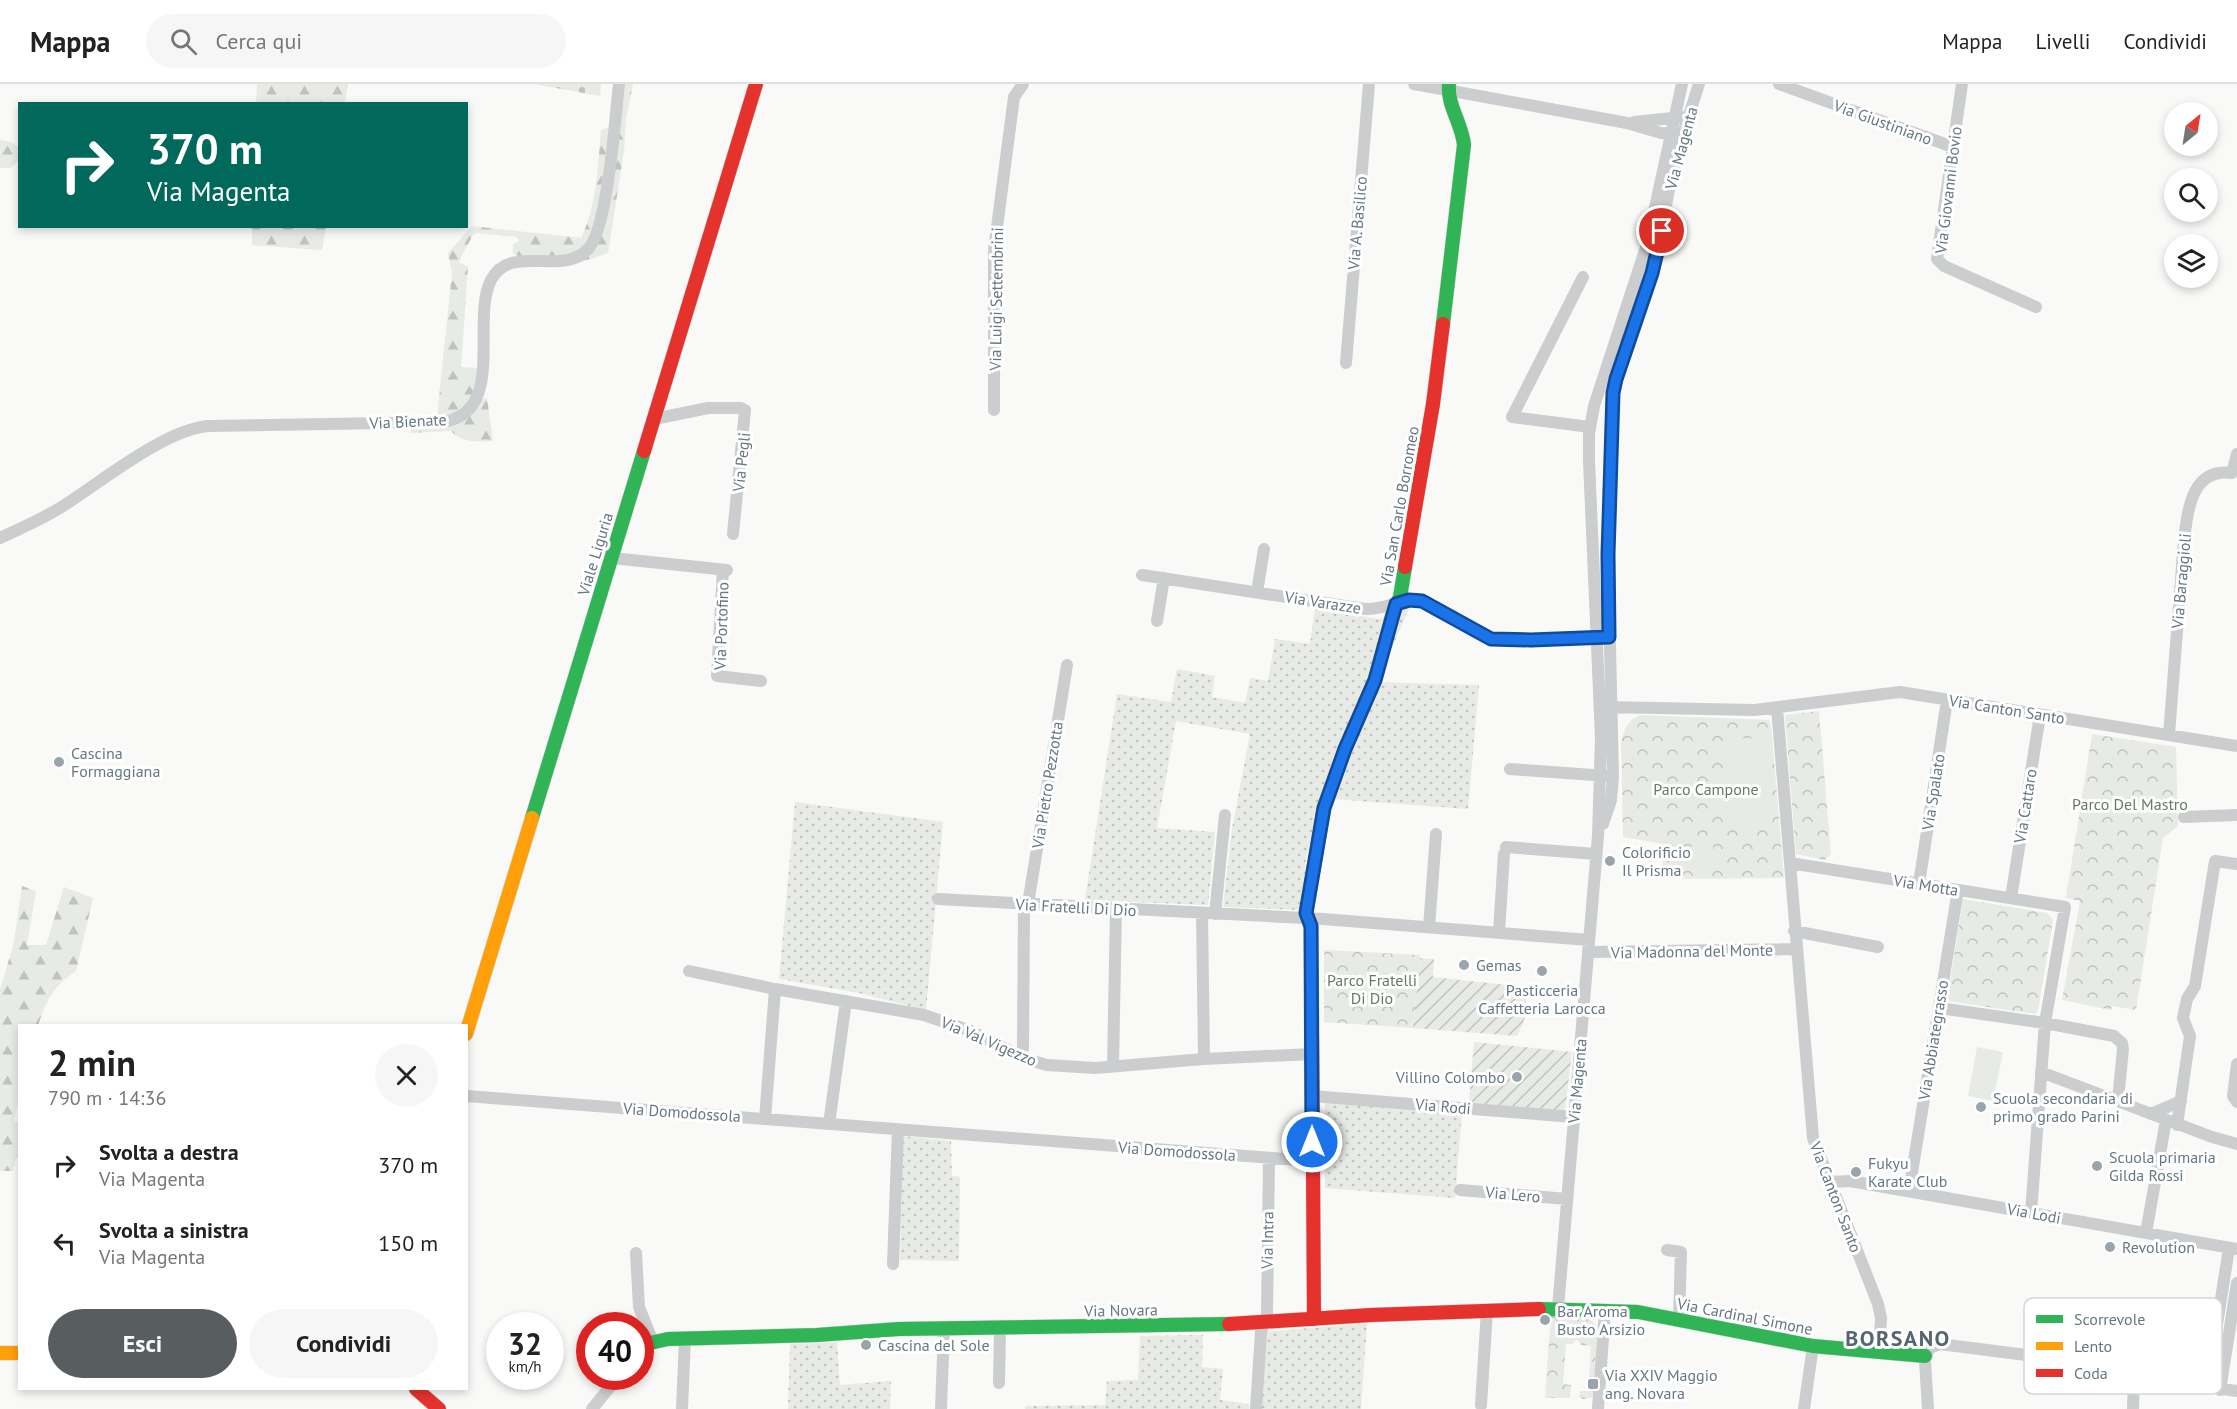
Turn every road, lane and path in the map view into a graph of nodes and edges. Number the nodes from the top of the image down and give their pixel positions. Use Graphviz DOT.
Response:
graph roads {
  1 [pos="619,84"];
  2 [pos="756,84"];
  3 [pos="1023,84"];
  4 [pos="1369,84"];
  5 [pos="1414,84"];
  6 [pos="1682,84"];
  7 [pos="1699,84"];
  8 [pos="1779,84"];
  9 [pos="1962,84"];
  10 [pos="1448,87"];
  11 [pos="1674,116"];
  12 [pos="1687,121"];
  13 [pos="1627,123"];
  14 [pos="1677,134"];
  15 [pos="1953,147"];
  16 [pos="1583,277"];
  17 [pos="2036,306"];
  18 [pos="1346,363"];
  19 [pos="1603,375"];
  20 [pos="1616,379"];
  21 [pos="994,410"];
  22 [pos="654,419"];
  23 [pos="1590,427"];
  24 [pos="2237,454"];
  25 [pos="2234,473"];
  26 [pos="733,534"];
  27 [pos="0,538"];
  28 [pos="1264,549"];
  29 [pos="612,558"];
  30 [pos="1142,574"];
  31 [pos="1164,578"];
  32 [pos="1257,592"];
  33 [pos="1396,604"];
  34 [pos="1157,621"];
  35 [pos="1604,637"];
  36 [pos="1067,665"];
  37 [pos="761,681"];
  38 [pos="1947,700"];
  39 [pos="1606,707"];
  40 [pos="1777,708"];
  41 [pos="2040,715"];
  42 [pos="2169,735"];
  43 [pos="2237,746"];
  44 [pos="1510,769"];
  45 [pos="1607,776"];
  46 [pos="1226,815"];
  47 [pos="2237,815"];
  48 [pos="2184,817"];
  49 [pos="1436,834"];
  50 [pos="1596,854"];
  51 [pos="1790,863"];
  52 [pos="2237,864"];
  53 [pos="1918,884"];
  54 [pos="1958,890"];
  55 [pos="2011,898"];
  56 [pos="938,899"];
  57 [pos="1026,904"];
  58 [pos="1116,909"];
  59 [pos="1209,914"];
  60 [pos="1309,919"];
  61 [pos="1429,927"];
  62 [pos="1794,931"];
  63 [pos="1499,932"];
  64 [pos="1589,946"];
  65 [pos="1878,947"];
  66 [pos="1795,949"];
  67 [pos="689,970"];
  68 [pos="775,989"];
  69 [pos="846,1001"];
  70 [pos="1939,1008"];
  71 [pos="2044,1023"];
  72 [pos="468,1027"];
  73 [pos="1312,1053"];
  74 [pos="1021,1056"];
  75 [pos="1204,1059"];
  76 [pos="2237,1064"];
  77 [pos="1113,1066"];
  78 [pos="2041,1072"];
  79 [pos="468,1096"];
  80 [pos="1312,1096"];
  81 [pos="2118,1100"];
  82 [pos="2181,1101"];
  83 [pos="2237,1102"];
  84 [pos="2151,1114"];
  85 [pos="1573,1117"];
  86 [pos="765,1119"];
  87 [pos="2171,1122"];
  88 [pos="829,1124"];
  89 [pos="898,1129"];
  90 [pos="2237,1144"];
  91 [pos="1269,1158"];
  92 [pos="1312,1161"];
  93 [pos="1831,1182"];
  94 [pos="1460,1190"];
  95 [pos="1909,1191"];
  96 [pos="1567,1199"];
  97 [pos="2031,1213"];
  98 [pos="2146,1233"];
  99 [pos="2233,1249"];
  100 [pos="1667,1250"];
  101 [pos="636,1253"];
  102 [pos="893,1264"];
  103 [pos="2237,1283"];
  104 [pos="1558,1308"];
  105 [pos="2222,1308"];
  106 [pos="1605,1310"];
  107 [pos="1487,1311"];
  108 [pos="641,1312"];
  109 [pos="1314,1319"];
  110 [pos="1679,1320"];
  111 [pos="1264,1323"];
  112 [pos="1000,1328"];
  113 [pos="944,1329"];
  114 [pos="685,1338"];
  115 [pos="654,1342"];
  116 [pos="1813,1346"];
  117 [pos="1879,1351"];
  118 [pos="0,1353"];
  119 [pos="18,1353"];
  120 [pos="1925,1356"];
  121 [pos="2024,1356"];
  122 [pos="2222,1377"];
  123 [pos="999,1383"];
  124 [pos="419,1390"];
  125 [pos="607,1390"];
  126 [pos="2222,1390"];
  127 [pos="2237,1391"];
  128 [pos="2133,1394"];
  129 [pos="1481,1405"];
  130 [pos="440,1409"];
  131 [pos="592,1409"];
  132 [pos="682,1409"];
  133 [pos="941,1409"];
  134 [pos="1256,1409"];
  135 [pos="1598,1409"];
  136 [pos="1804,1409"];
  137 [pos="1928,1409"];
  138 [pos="2133,1409"];
  1 -- 27 [label="street, Via Bienate"];
  2 -- 22 [label="street, Viale Liguria"];
  3 -- 21 [label="street, Via Luigi Settembrini"];
  4 -- 18 [label="street, Via A. Basilico"];
  5 -- 10 [label="street"];
  6 -- 11 [label="street, Via Magenta"];
  7 -- 12 [label="street, Via Magenta"];
  8 -- 15 [label="street, Via Giustiniano"];
  9 -- 15 [label="street, Via Giovanni Bovio"];
  10 -- 13 [label="street"];
  10 -- 33 [label="street, Via San Carlo Borromeo"];
  11 -- 12 [label="street"];
  11 -- 13 [label="street"];
  11 -- 14 [label="street, Via Magenta"];
  12 -- 14 [label="street, Via Magenta"];
  13 -- 14 [label="street"];
  14 -- 19 [label="street, Via Magenta"];
  14 -- 20 [label="street, Via Magenta"];
  15 -- 17 [label="street, Via Giovanni Bovio"];
  16 -- 23 [label="street"];
  19 -- 20 [label="street"];
  19 -- 23 [label="street, Via Magenta"];
  20 -- 35 [label="street, Via Magenta"];
  22 -- 26 [label="street, Via Pegli"];
  22 -- 29 [label="street, Viale Liguria"];
  23 -- 35 [label="street, Via Magenta"];
  24 -- 25 [label="street, Via Baraggioli"];
  25 -- 42 [label="street, Via Baraggioli"];
  28 -- 32 [label="street"];
  29 -- 37 [label="street, Via Portofino"];
  29 -- 72 [label="street, Viale Liguria"];
  30 -- 31 [label="street, Via Varazze"];
  31 -- 32 [label="street, Via Varazze"];
  31 -- 34 [label="street"];
  32 -- 33 [label="street, Via Varazze"];
  33 -- 35 [label="street, Via Varazze"];
  33 -- 60 [label="street, Via San Carlo Borromeo"];
  35 -- 39 [label="street, Via Magenta"];
  36 -- 57 [label="street, Via Pietro Pezzotta"];
  38 -- 40 [label="street, Via Canton Santo"];
  38 -- 41 [label="street, Via Canton Santo"];
  38 -- 53 [label="street, Via Spalato"];
  39 -- 40 [label="street, Via Canton Santo"];
  39 -- 45 [label="street, Via Magenta"];
  40 -- 51 [label="street, Via Canton Santo"];
  41 -- 42 [label="street, Via Canton Santo"];
  41 -- 55 [label="street, Via Cattaro"];
  42 -- 43 [label="street, Via Canton Santo"];
  44 -- 45 [label="street"];
  45 -- 50 [label="street, Via Magenta"];
  46 -- 59 [label="street"];
  47 -- 48 [label="street"];
  49 -- 61 [label="street"];
  50 -- 63 [label="street"];
  50 -- 64 [label="street, Via Magenta"];
  51 -- 53 [label="street, Via Motta"];
  51 -- 62 [label="street, Via Canton Santo"];
  52 -- 82 [label="street"];
  53 -- 54 [label="street, Via Motta"];
  54 -- 55 [label="street, Via Motta"];
  54 -- 70 [label="street, Via Abbiategrasso"];
  55 -- 71 [label="street, Via Motta"];
  56 -- 57 [label="street, Via Fratelli Di Dio"];
  57 -- 58 [label="street, Via Fratelli Di Dio"];
  57 -- 74 [label="street, Via Pietro Pezzotta"];
  58 -- 59 [label="street, Via Fratelli Di Dio"];
  58 -- 77 [label="street"];
  59 -- 60 [label="street, Via Fratelli Di Dio"];
  59 -- 75 [label="street"];
  60 -- 61 [label="street, Via Fratelli Di Dio"];
  60 -- 73 [label="street, Via San Carlo Borromeo"];
  61 -- 63 [label="street, Via Fratelli Di Dio"];
  62 -- 65 [label="street"];
  62 -- 66 [label="street, Via Canton Santo"];
  63 -- 64 [label="street, Via Fratelli Di Dio"];
  64 -- 66 [label="street, Via Madonna del Monte"];
  64 -- 85 [label="street, Via Magenta"];
  66 -- 93 [label="street, Via Canton Santo"];
  67 -- 68 [label="street, Via Val Vigezzo"];
  68 -- 69 [label="street, Via Val Vigezzo"];
  68 -- 86 [label="street"];
  69 -- 74 [label="street, Via Val Vigezzo"];
  69 -- 88 [label="street"];
  70 -- 71 [label="street"];
  70 -- 95 [label="street, Via Abbiategrasso"];
  71 -- 78 [label="street"];
  71 -- 81 [label="street"];
  73 -- 75 [label="street, Via Val Vigezzo"];
  73 -- 80 [label="street, Via San Carlo Borromeo"];
  74 -- 77 [label="street, Via Val Vigezzo"];
  75 -- 77 [label="street, Via Val Vigezzo"];
  76 -- 83 [label="street"];
  78 -- 81 [label="street"];
  78 -- 97 [label="street"];
  79 -- 86 [label="street, Via Domodossola"];
  80 -- 85 [label="street, Via Rodi"];
  80 -- 92 [label="street, Via San Carlo Borromeo"];
  81 -- 84 [label="street"];
  82 -- 84 [label="street"];
  82 -- 87 [label="street"];
  84 -- 87 [label="street"];
  85 -- 96 [label="street, Via Magenta"];
  86 -- 88 [label="street, Via Domodossola"];
  87 -- 90 [label="street"];
  87 -- 98 [label="street"];
  88 -- 89 [label="street, Via Domodossola"];
  89 -- 91 [label="street, Via Domodossola"];
  89 -- 102 [label="street"];
  91 -- 92 [label="street, Via Domodossola"];
  91 -- 111 [label="street, Via Intra"];
  92 -- 109 [label="street, Via San Carlo Borromeo"];
  93 -- 95 [label="street, Via Lodi"];
  93 -- 117 [label="street, Via Canton Santo"];
  94 -- 96 [label="street, Via Lero"];
  95 -- 97 [label="street, Via Lodi"];
  96 -- 104 [label="street, Via Magenta"];
  97 -- 98 [label="street, Via Lodi"];
  98 -- 99 [label="street, Via Lodi"];
  99 -- 105 [label="street"];
  100 -- 110 [label="street"];
  101 -- 108 [label="street"];
  103 -- 122 [label="street"];
  104 -- 106 [label="street, Via Novara"];
  104 -- 107 [label="street, Via Novara"];
  106 -- 110 [label="street, Via Cardinal Simone"];
  106 -- 135 [label="street"];
  107 -- 109 [label="street, Via Novara"];
  107 -- 129 [label="street"];
  109 -- 111 [label="street, Via Novara"];
  110 -- 116 [label="street, Via Cardinal Simone"];
  111 -- 112 [label="street, Via Novara"];
  111 -- 134 [label="street, Via Intra"];
  112 -- 113 [label="street, Via Novara"];
  112 -- 123 [label="street"];
  113 -- 114 [label="street, Via Novara"];
  113 -- 133 [label="street"];
  114 -- 115 [label="street, Via Novara"];
  114 -- 132 [label="street"];
  116 -- 117 [label="street, Via Cardinal Simone"];
  116 -- 136 [label="street"];
  117 -- 120 [label="street, Via Cardinal Simone"];
  118 -- 119 [label="street"];
  120 -- 121 [label="street"];
  120 -- 137 [label="street"];
  124 -- 130 [label="street"];
  125 -- 131 [label="street"];
  126 -- 127 [label="street"];
  128 -- 138 [label="street"];
}
